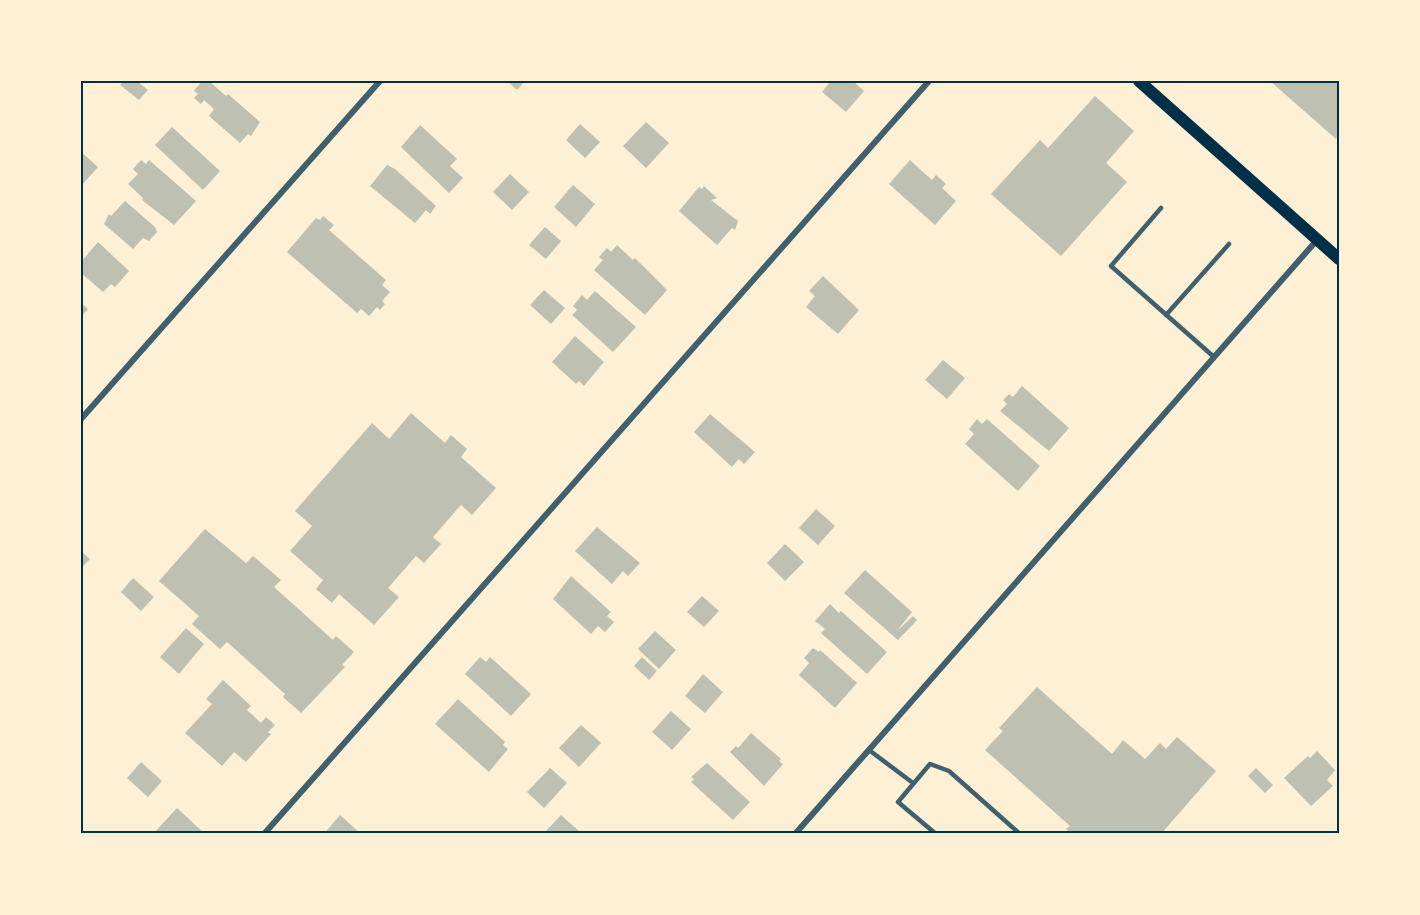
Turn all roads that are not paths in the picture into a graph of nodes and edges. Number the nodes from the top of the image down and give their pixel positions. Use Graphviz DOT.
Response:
graph roads {
  1 [pos="380,81"];
  2 [pos="929,81"];
  3 [pos="1139,81"];
  4 [pos="1161,208"];
  5 [pos="1317,240"];
  6 [pos="1229,244"];
  7 [pos="1339,259"];
  8 [pos="1166,315"];
  9 [pos="1214,357"];
  10 [pos="81,418"];
  11 [pos="869,750"];
  12 [pos="913,783"];
  13 [pos="264,834"];
  14 [pos="795,834"];
  15 [pos="936,834"];
  16 [pos="1020,834"];
  1 -- 10 [label="street"];
  2 -- 13 [label="street"];
  3 -- 5 [label="main road"];
  4 -- 8 [label="lane"];
  5 -- 7 [label="main road"];
  5 -- 9 [label="street"];
  6 -- 8 [label="lane"];
  8 -- 9 [label="lane"];
  9 -- 11 [label="street"];
  11 -- 12 [label="lane"];
  11 -- 14 [label="street"];
  12 -- 15 [label="lane"];
  12 -- 16 [label="lane"];
}
